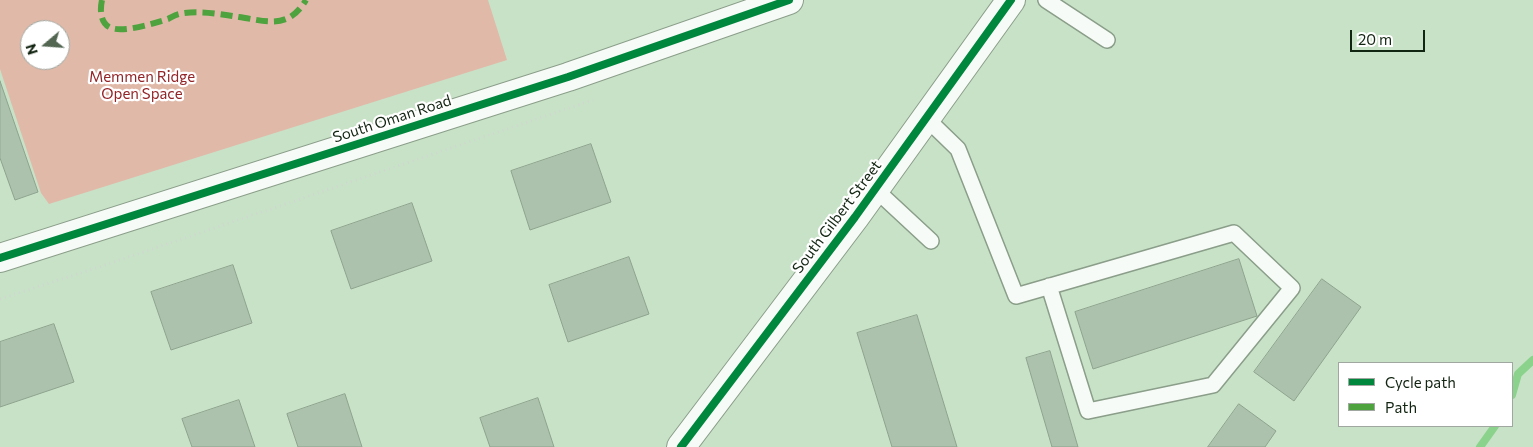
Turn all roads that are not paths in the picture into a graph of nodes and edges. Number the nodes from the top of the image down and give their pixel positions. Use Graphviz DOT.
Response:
graph roads {
  1 [pos="789,0"];
  2 [pos="1010,0"];
  3 [pos="1046,0"];
  4 [pos="1108,40"];
  5 [pos="926,118"];
  6 [pos="875,189"];
  7 [pos="931,241"];
  8 [pos="0,258"];
  9 [pos="1049,286"];
  10 [pos="680,447"];
  1 -- 8 [label="street, South Oman Road"];
  2 -- 5 [label="street, South Gilbert Street"];
  3 -- 4 [label="lane"];
  5 -- 6 [label="street, South Gilbert Street"];
  5 -- 9 [label="lane"];
  6 -- 7 [label="lane"];
  6 -- 10 [label="street, South Gilbert Street"];
  9 -- 9 [label="lane"];
}
